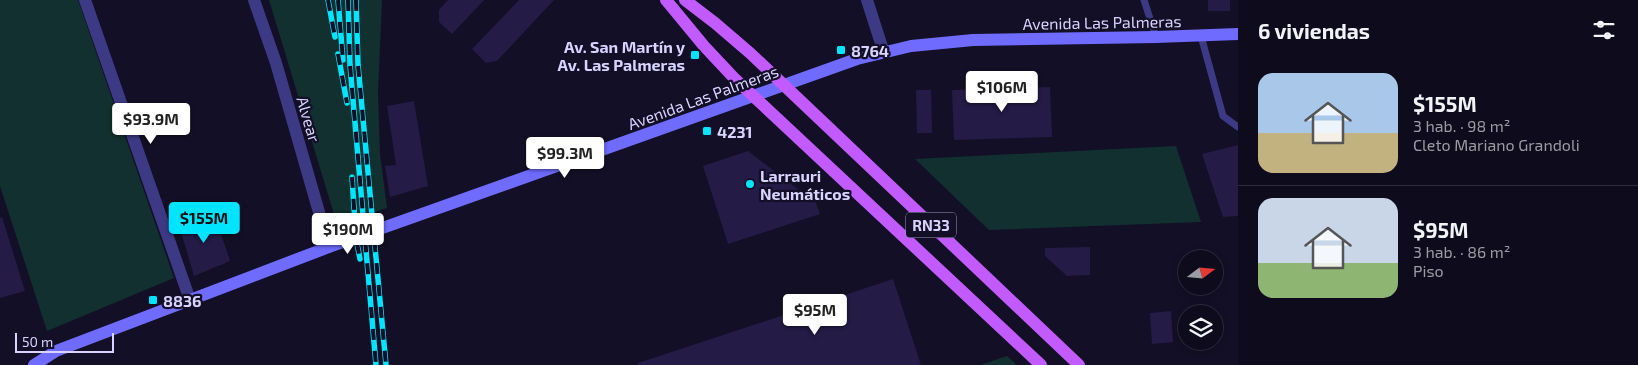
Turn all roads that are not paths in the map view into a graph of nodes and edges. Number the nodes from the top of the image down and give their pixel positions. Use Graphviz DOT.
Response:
graph roads {
  1 [pos="85,0"];
  2 [pos="254,0"];
  3 [pos="666,0"];
  4 [pos="685,0"];
  5 [pos="867,0"];
  6 [pos="1144,0"];
  7 [pos="1238,34"];
  8 [pos="1201,36"];
  9 [pos="1156,37"];
  10 [pos="884,53"];
  11 [pos="783,85"];
  12 [pos="756,97"];
  13 [pos="1238,127"];
  14 [pos="329,247"];
  15 [pos="190,300"];
  16 [pos="34,365"];
  17 [pos="1041,365"];
  18 [pos="1079,365"];
  1 -- 15 [label="street"];
  2 -- 14 [label="street, Alvear"];
  3 -- 12 [label="main road, RN33"];
  4 -- 11 [label="main road, RN33"];
  5 -- 10 [label="street"];
  6 -- 9 [label="lane"];
  7 -- 8 [label="main road, Avenida Las Palmeras"];
  8 -- 9 [label="main road, Avenida Las Palmeras"];
  8 -- 13 [label="lane"];
  9 -- 10 [label="main road, Avenida Las Palmeras"];
  10 -- 11 [label="main road, Avenida Las Palmeras"];
  11 -- 12 [label="main road, Avenida Las Palmeras"];
  11 -- 18 [label="main road, RN33"];
  12 -- 14 [label="main road, Avenida Las Palmeras"];
  12 -- 17 [label="main road, RN33"];
  14 -- 15 [label="main road, Avenida Las Palmeras"];
  15 -- 16 [label="main road, Avenida Las Palmeras"];
}
